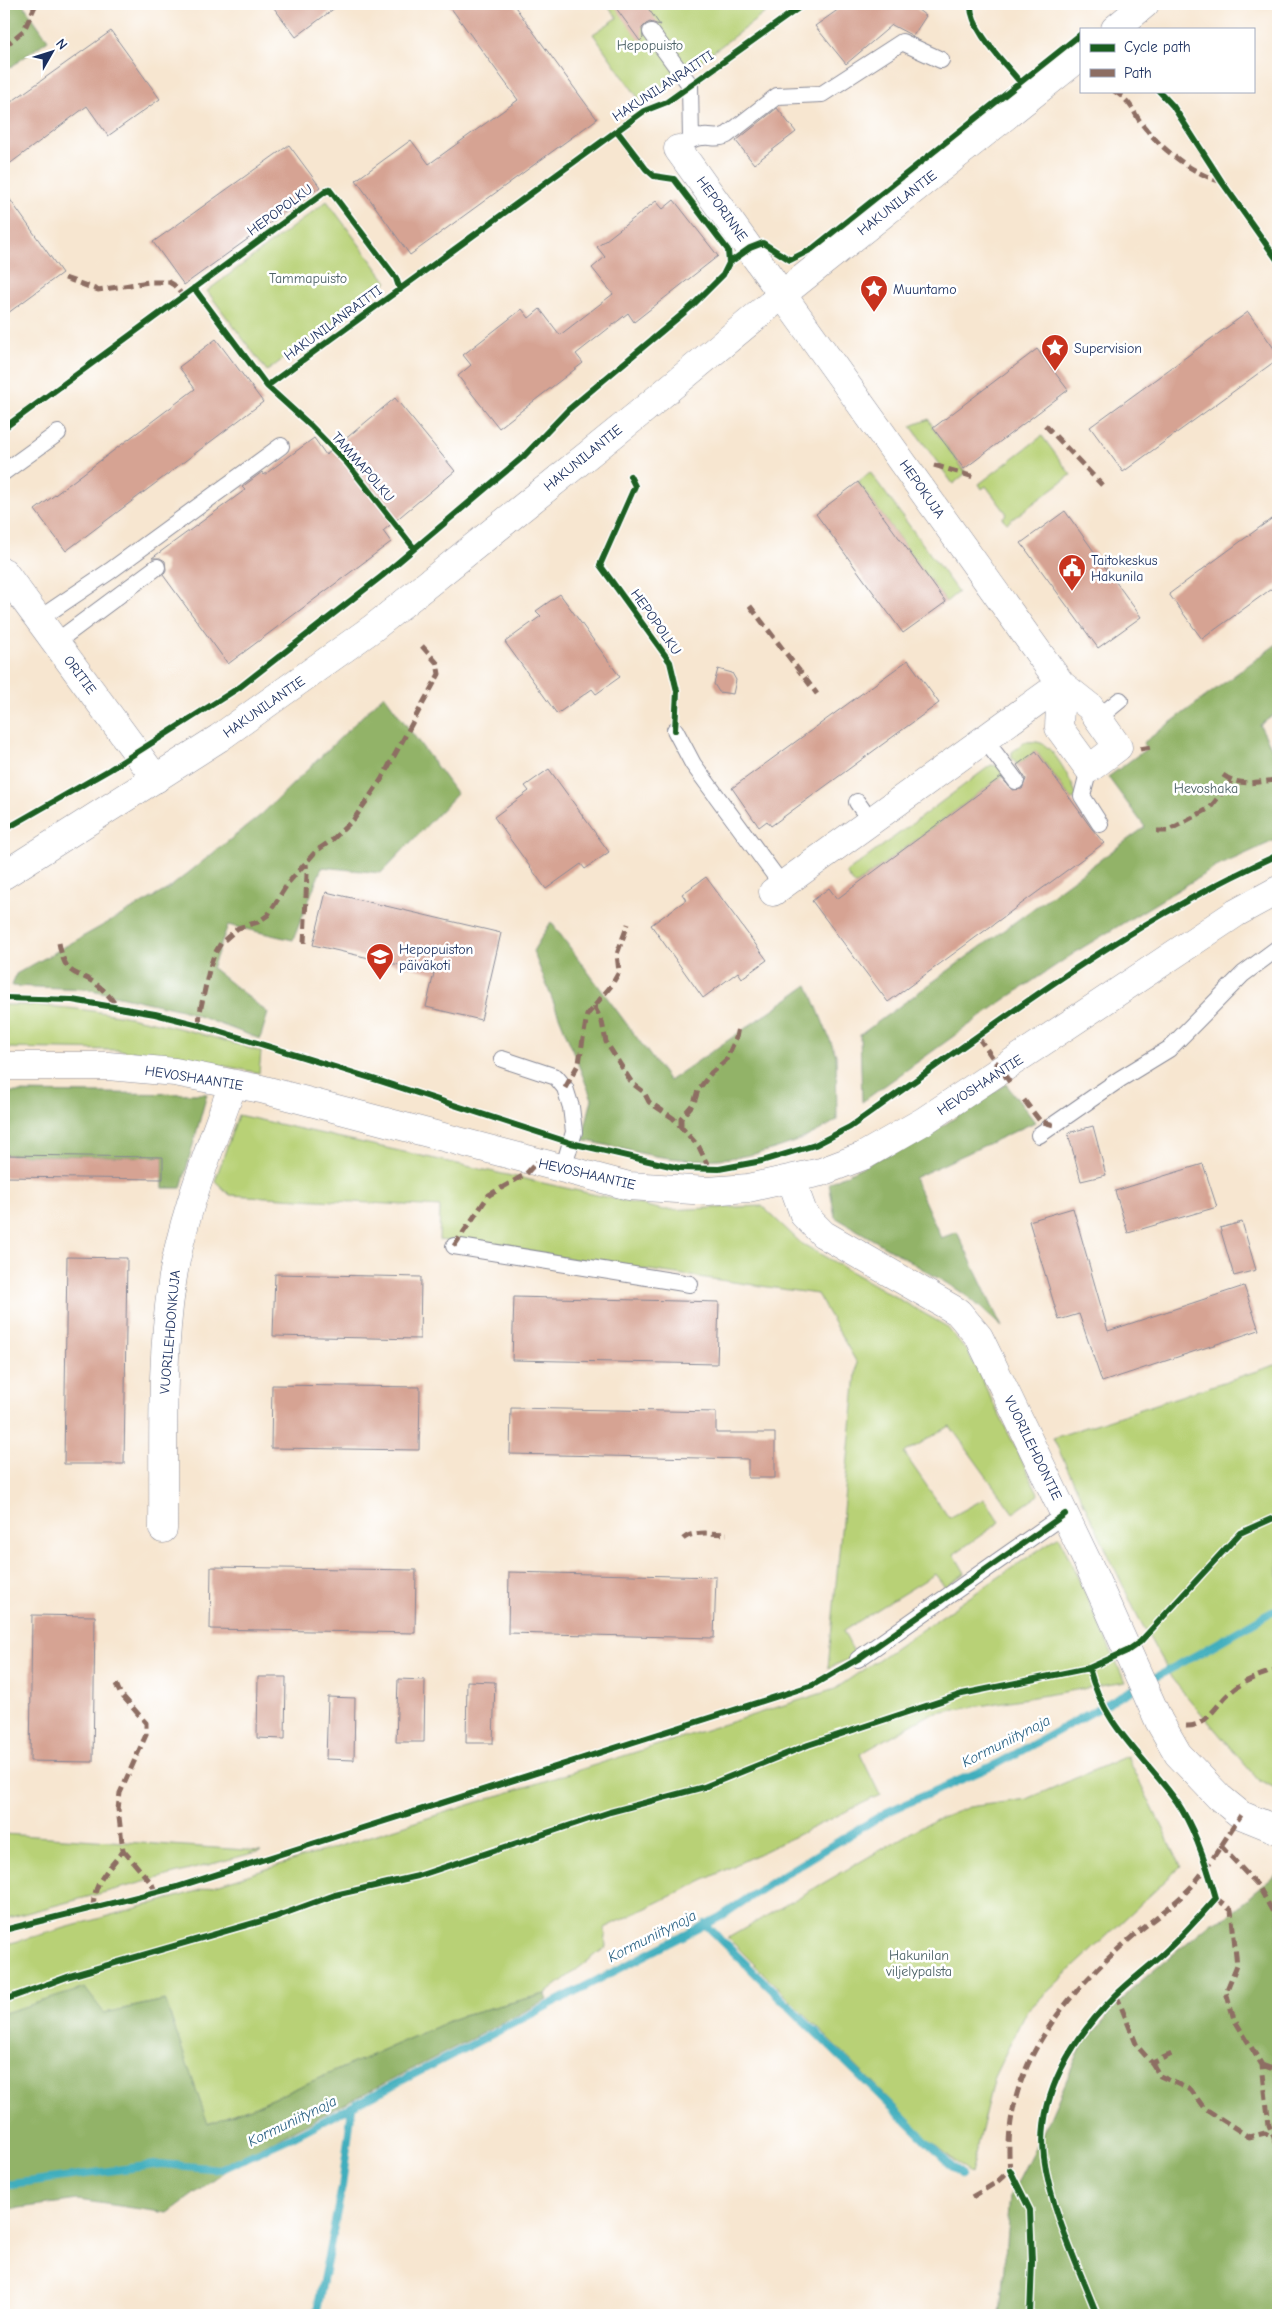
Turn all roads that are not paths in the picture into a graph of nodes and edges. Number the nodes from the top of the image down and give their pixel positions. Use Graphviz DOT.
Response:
graph roads {
  1 [pos="1146,4"];
  2 [pos="1116,28"];
  3 [pos="651,32"];
  4 [pos="1080,57"];
  5 [pos="941,60"];
  6 [pos="684,144"];
  7 [pos="783,294"];
  8 [pos="58,433"];
  9 [pos="280,446"];
  10 [pos="4,472"];
  11 [pos="157,567"];
  12 [pos="4,572"];
  13 [pos="39,619"];
  14 [pos="56,642"];
  15 [pos="1061,684"];
  16 [pos="1120,700"];
  17 [pos="1098,718"];
  18 [pos="675,730"];
  19 [pos="985,740"];
  20 [pos="1089,769"];
  21 [pos="156,779"];
  22 [pos="1016,781"];
  23 [pos="1100,824"];
  24 [pos="67,836"];
  25 [pos="4,869"];
  26 [pos="4,875"];
  27 [pos="778,889"];
  28 [pos="1278,890"];
  29 [pos="1278,948"];
  30 [pos="502,1059"];
  31 [pos="4,1066"];
  32 [pos="233,1084"];
  33 [pos="1039,1135"];
  34 [pos="563,1169"];
  35 [pos="792,1179"];
  36 [pos="454,1246"];
  37 [pos="690,1284"];
  38 [pos="1065,1514"];
  39 [pos="163,1529"];
  40 [pos="858,1660"];
  41 [pos="1278,1830"];
  1 -- 2 [label="street"];
  3 -- 6 [label="lane"];
  4 -- 7 [label="street, HAKUNILANTIE"];
  5 -- 6 [label="lane"];
  6 -- 7 [label="street, HEPORINNE"];
  7 -- 15 [label="street, HEPOKUJA"];
  7 -- 21 [label="street, HAKUNILANTIE"];
  8 -- 10 [label="lane"];
  9 -- 13 [label="lane"];
  11 -- 14 [label="lane"];
  12 -- 13 [label="street, ORITIE"];
  13 -- 14 [label="street, ORITIE"];
  14 -- 21 [label="street, ORITIE"];
  15 -- 17 [label="street, HEPOKUJA"];
  15 -- 19 [label="street"];
  15 -- 20 [label="street"];
  16 -- 17 [label="lane"];
  17 -- 20 [label="street, HEPOKUJA"];
  18 -- 27 [label="lane"];
  19 -- 22 [label="lane"];
  19 -- 27 [label="street"];
  20 -- 23 [label="lane"];
  21 -- 24 [label="street, HAKUNILANTIE"];
  24 -- 25 [label="street, HAKUNILANTIE"];
  24 -- 26 [label="street, HAKUNILANTIE"];
  28 -- 35 [label="street, HEVOSHAANTIE"];
  29 -- 33 [label="lane"];
  30 -- 34 [label="lane"];
  31 -- 32 [label="street, HEVOSHAANTIE"];
  32 -- 34 [label="street, HEVOSHAANTIE"];
  32 -- 39 [label="street, VUORILEHDONKUJA"];
  34 -- 35 [label="street, HEVOSHAANTIE"];
  35 -- 38 [label="street, VUORILEHDONTIE"];
  36 -- 37 [label="lane"];
  38 -- 40 [label="lane"];
  38 -- 41 [label="street, VUORILEHDONTIE"];
}
